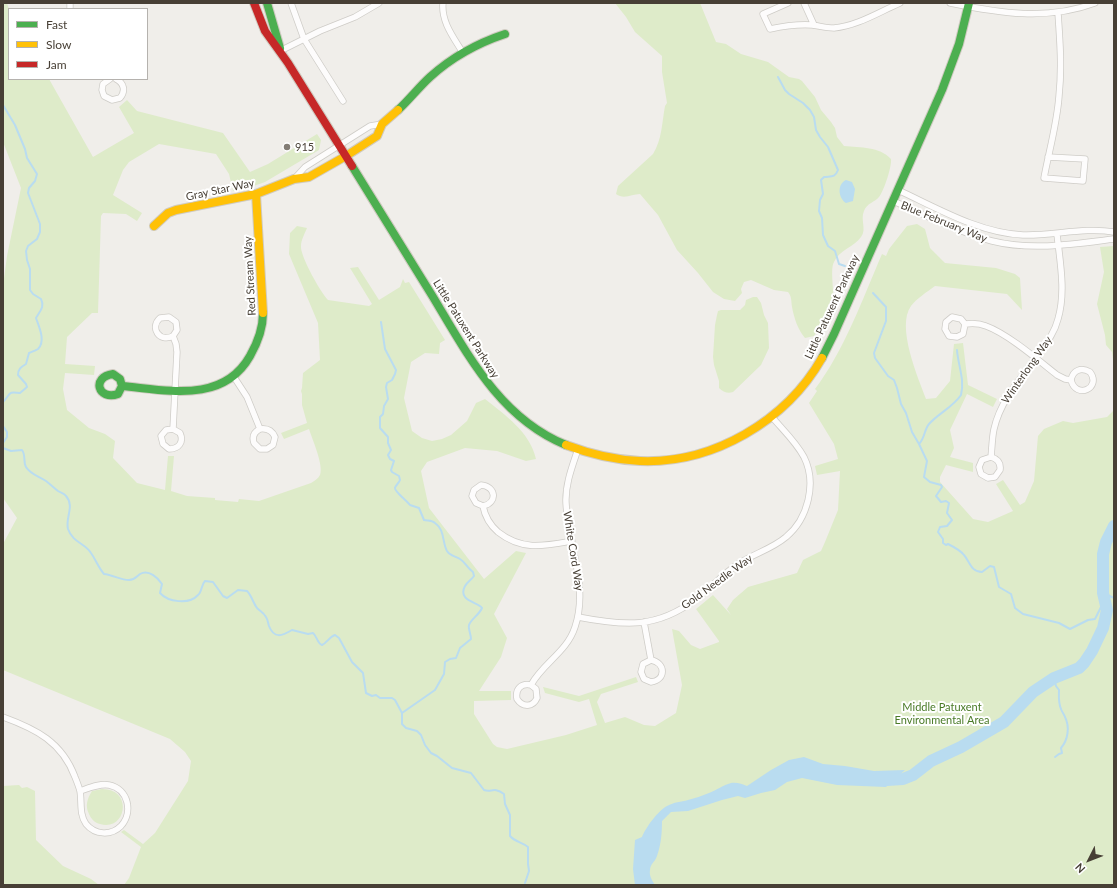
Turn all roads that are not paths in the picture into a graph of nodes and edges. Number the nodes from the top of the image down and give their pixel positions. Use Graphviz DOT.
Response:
graph roads {
  1 [pos="254,3"];
  2 [pos="267,3"];
  3 [pos="291,3"];
  4 [pos="379,3"];
  5 [pos="443,3"];
  6 [pos="788,3"];
  7 [pos="804,3"];
  8 [pos="900,3"];
  9 [pos="950,3"];
  10 [pos="1095,3"];
  11 [pos="371,5"];
  12 [pos="969,5"];
  13 [pos="1058,13"];
  14 [pos="814,25"];
  15 [pos="505,34"];
  16 [pos="304,39"];
  17 [pos="280,51"];
  18 [pos="463,53"];
  19 [pos="99,80"];
  20 [pos="109,80"];
  21 [pos="118,80"];
  22 [pos="103,84"];
  23 [pos="343,101"];
  24 [pos="382,124"];
  25 [pos="340,145"];
  26 [pos="346,156"];
  27 [pos="1048,157"];
  28 [pos="294,179"];
  29 [pos="898,190"];
  30 [pos="256,194"];
  31 [pos="893,201"];
  32 [pos="154,226"];
  33 [pos="1114,232"];
  34 [pos="1057,234"];
  35 [pos="1114,239"];
  36 [pos="1058,246"];
  37 [pos="965,324"];
  38 [pos="173,336"];
  39 [pos="1035,358"];
  40 [pos="234,377"];
  41 [pos="1071,380"];
  42 [pos="122,386"];
  43 [pos="175,390"];
  44 [pos="772,417"];
  45 [pos="173,428"];
  46 [pos="260,429"];
  47 [pos="578,449"];
  48 [pos="991,457"];
  49 [pos="483,506"];
  50 [pos="572,541"];
  51 [pos="578,617"];
  52 [pos="644,622"];
  53 [pos="651,660"];
  54 [pos="531,685"];
  55 [pos="3,717"];
  56 [pos="80,791"];
  1 -- 17 [label="street, Little Patuxent Parkway"];
  2 -- 17 [label="street, Little Patuxent Parkway"];
  3 -- 16 [label="street"];
  4 -- 11 [label="street"];
  5 -- 18 [label="street"];
  6 -- 14 [label="street"];
  7 -- 14 [label="street"];
  8 -- 14 [label="street"];
  9 -- 12 [label="street"];
  10 -- 13 [label="street"];
  11 -- 16 [label="street"];
  12 -- 13 [label="street"];
  12 -- 29 [label="street, Little Patuxent Parkway"];
  13 -- 27 [label="street"];
  15 -- 18 [label="street, Gray Star Way"];
  16 -- 17 [label="street"];
  16 -- 23 [label="street"];
  17 -- 25 [label="street, Little Patuxent Parkway"];
  18 -- 24 [label="street, Gray Star Way"];
  19 -- 22 [label="street"];
  20 -- 22 [label="street"];
  21 -- 22 [label="street"];
  24 -- 25 [label="street, Gray Star Way"];
  24 -- 26 [label="street, Gray Star Way"];
  25 -- 26 [label="street, Little Patuxent Parkway"];
  25 -- 28 [label="street, Gray Star Way"];
  26 -- 28 [label="street, Gray Star Way"];
  26 -- 47 [label="street, Little Patuxent Parkway"];
  27 -- 27 [label="street"];
  28 -- 30 [label="street, Gray Star Way"];
  29 -- 31 [label="street, Little Patuxent Parkway"];
  29 -- 34 [label="street, Blue February Way"];
  30 -- 32 [label="street, Gray Star Way"];
  30 -- 40 [label="street, Red Stream Way"];
  31 -- 36 [label="street, Blue February Way"];
  31 -- 44 [label="street, Little Patuxent Parkway"];
  33 -- 34 [label="street, Blue February Way"];
  34 -- 36 [label="street, Winterlong Way"];
  35 -- 36 [label="street, Blue February Way"];
  36 -- 39 [label="street, Winterlong Way"];
  37 -- 39 [label="street"];
  38 -- 38 [label="street"];
  38 -- 43 [label="street"];
  39 -- 41 [label="street"];
  39 -- 48 [label="street, Winterlong Way"];
  40 -- 43 [label="street, Red Stream Way"];
  40 -- 46 [label="street"];
  42 -- 43 [label="street, Red Stream Way"];
  43 -- 45 [label="street"];
  44 -- 47 [label="street, Little Patuxent Parkway"];
  44 -- 52 [label="street, Gold Needle Way"];
  47 -- 50 [label="street, White Cord Way"];
  49 -- 50 [label="street"];
  50 -- 51 [label="street, White Cord Way"];
  51 -- 52 [label="street, Gold Needle Way"];
  51 -- 54 [label="street, White Cord Way"];
  52 -- 53 [label="street"];
  55 -- 56 [label="street"];
  56 -- 56 [label="street"];
}
